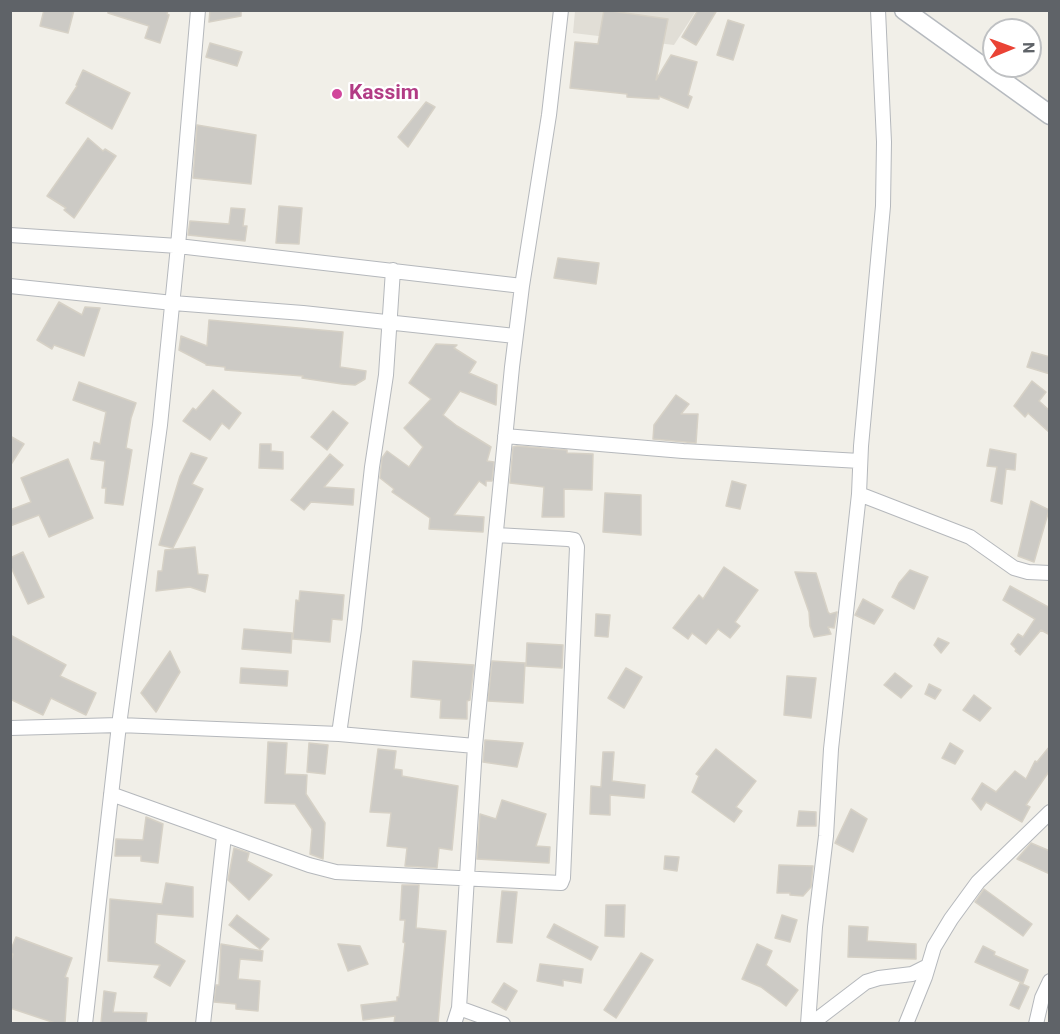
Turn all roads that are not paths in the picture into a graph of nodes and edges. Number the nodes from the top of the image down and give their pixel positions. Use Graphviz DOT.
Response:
graph roads {
  1 [pos="198,10"];
  2 [pos="561,10"];
  3 [pos="878,10"];
  4 [pos="904,10"];
  5 [pos="1050,115"];
  6 [pos="10,235"];
  7 [pos="178,246"];
  8 [pos="393,270"];
  9 [pos="10,286"];
  10 [pos="522,286"];
  11 [pos="172,303"];
  12 [pos="388,323"];
  13 [pos="515,336"];
  14 [pos="505,436"];
  15 [pos="860,461"];
  16 [pos="860,494"];
  17 [pos="496,535"];
  18 [pos="1050,573"];
  19 [pos="119,725"];
  20 [pos="10,728"];
  21 [pos="339,734"];
  22 [pos="475,746"];
  23 [pos="111,794"];
  24 [pos="1050,812"];
  25 [pos="224,836"];
  26 [pos="467,879"];
  27 [pos="928,966"];
  28 [pos="1050,981"];
  29 [pos="459,1008"];
  30 [pos="85,1023"];
  31 [pos="203,1023"];
  32 [pos="454,1023"];
  33 [pos="503,1023"];
  34 [pos="809,1023"];
  35 [pos="906,1023"];
  36 [pos="1036,1023"];
  1 -- 7 [label="street"];
  2 -- 10 [label="street"];
  3 -- 15 [label="street"];
  4 -- 5 [label="main road"];
  6 -- 7 [label="street"];
  7 -- 8 [label="street"];
  7 -- 11 [label="street"];
  8 -- 10 [label="street"];
  8 -- 12 [label="street"];
  9 -- 11 [label="street"];
  10 -- 13 [label="street"];
  11 -- 12 [label="street"];
  11 -- 19 [label="street"];
  12 -- 13 [label="street"];
  12 -- 21 [label="street"];
  13 -- 14 [label="street"];
  14 -- 15 [label="street"];
  14 -- 17 [label="street"];
  15 -- 16 [label="street"];
  16 -- 18 [label="street"];
  16 -- 34 [label="street"];
  17 -- 22 [label="street"];
  17 -- 26 [label="street"];
  19 -- 20 [label="street"];
  19 -- 21 [label="street"];
  19 -- 23 [label="street"];
  21 -- 22 [label="street"];
  22 -- 26 [label="street"];
  23 -- 25 [label="street"];
  23 -- 30 [label="street"];
  24 -- 27 [label="street"];
  25 -- 26 [label="street"];
  25 -- 31 [label="street"];
  26 -- 29 [label="street"];
  27 -- 34 [label="street"];
  27 -- 35 [label="street"];
  28 -- 36 [label="street"];
  29 -- 32 [label="street"];
  29 -- 33 [label="street"];
}
